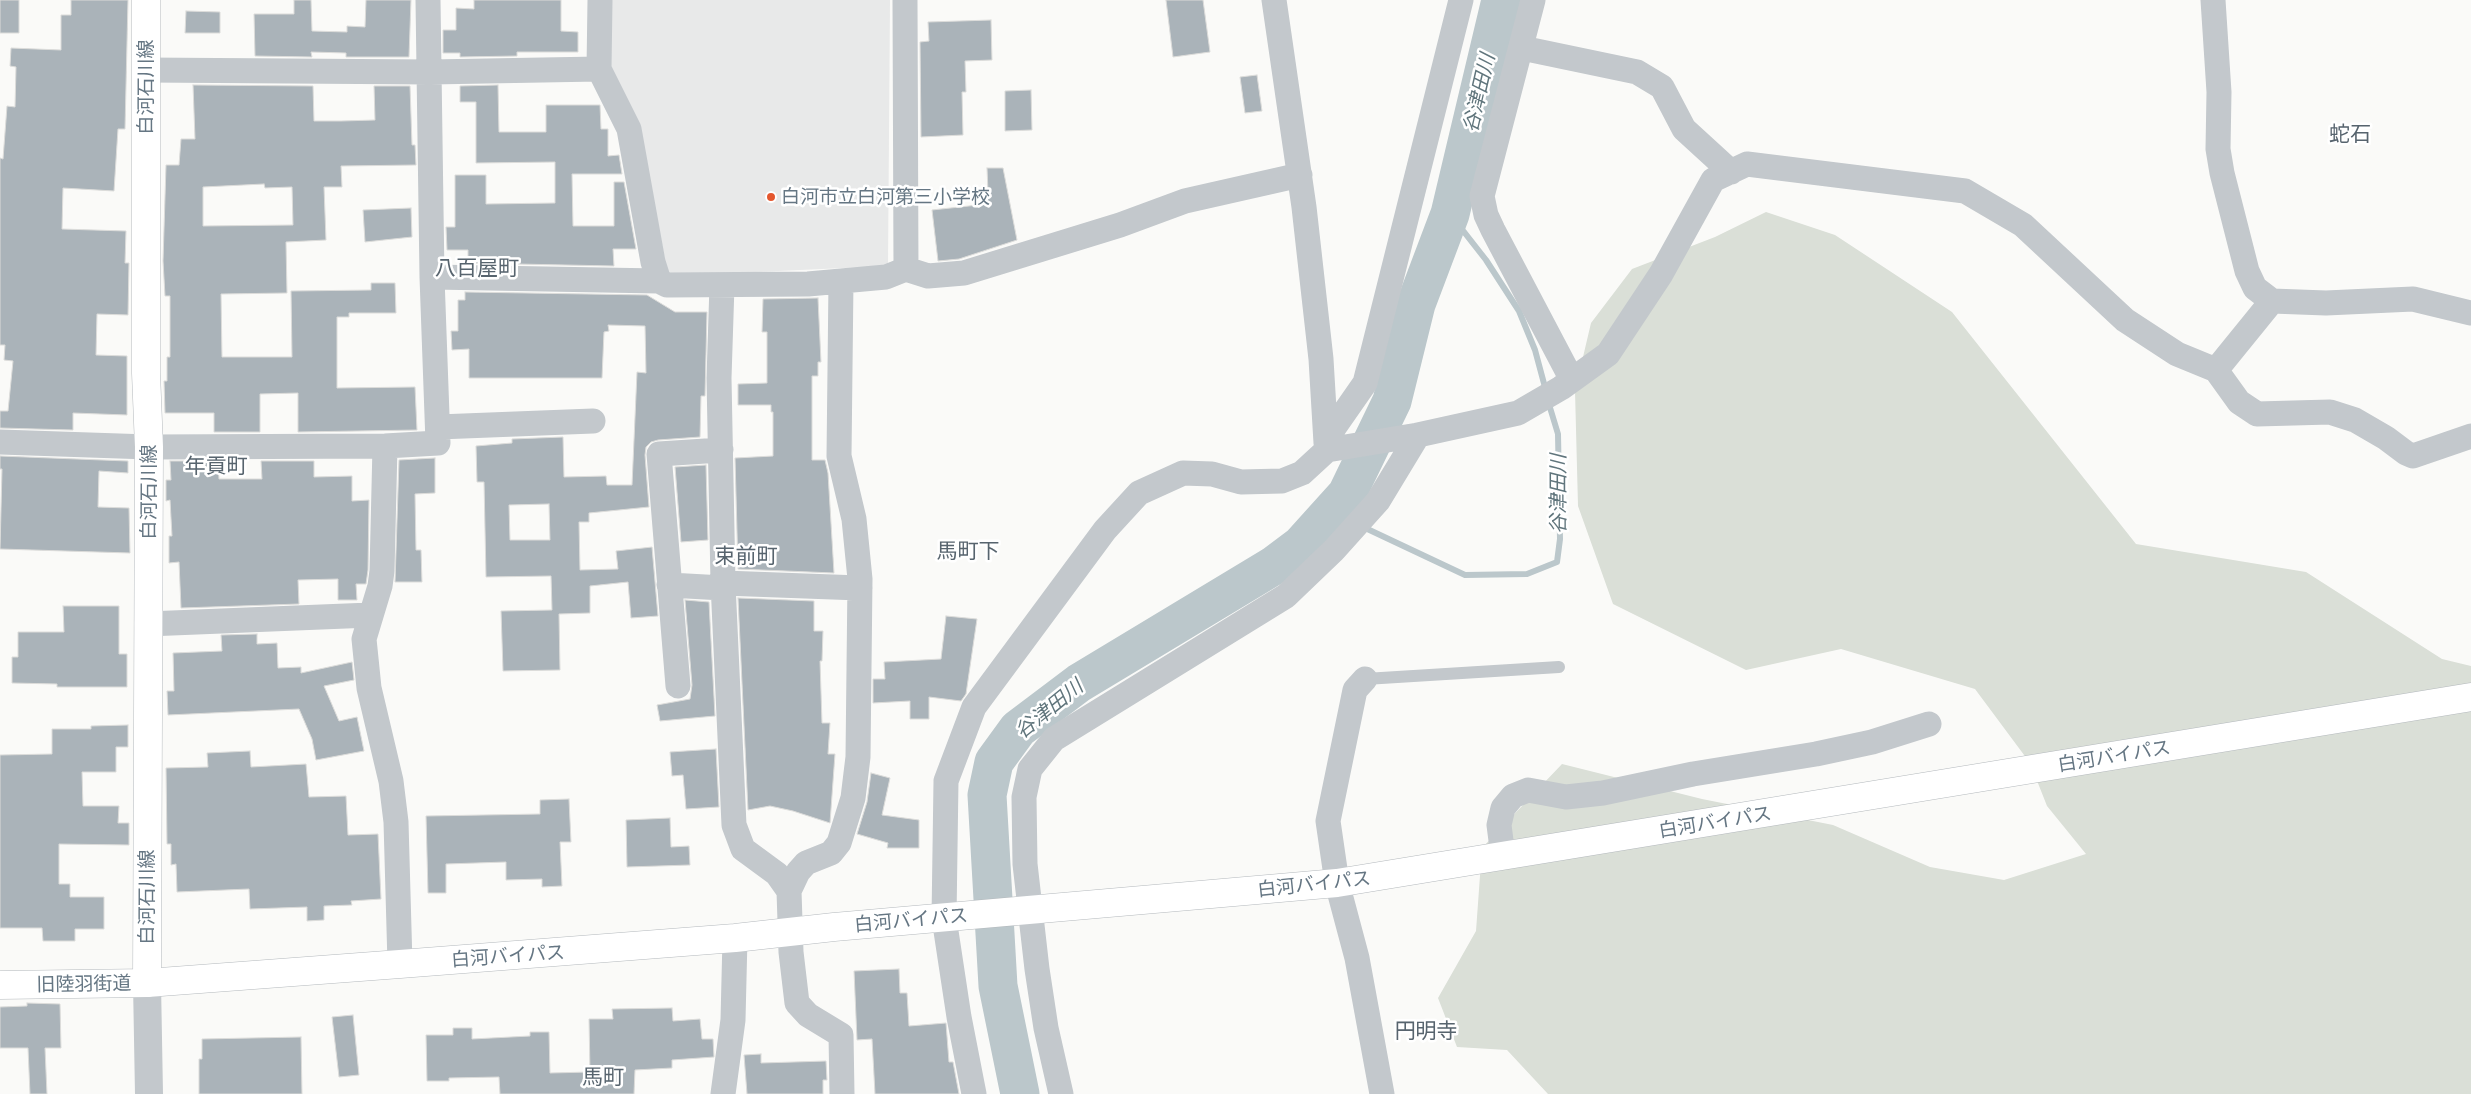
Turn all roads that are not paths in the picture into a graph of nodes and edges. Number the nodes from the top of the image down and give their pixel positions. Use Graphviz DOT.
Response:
graph roads {
  1 [pos="146,0"];
  2 [pos="428,0"];
  3 [pos="600,0"];
  4 [pos="904,0"];
  5 [pos="1274,0"];
  6 [pos="1533,0"];
  7 [pos="2212,0"];
  8 [pos="1459,1"];
  9 [pos="1522,48"];
  10 [pos="599,69"];
  11 [pos="146,70"];
  12 [pos="430,72"];
  13 [pos="1731,172"];
  14 [pos="1300,175"];
  15 [pos="906,269"];
  16 [pos="432,277"];
  17 [pos="659,281"];
  18 [pos="841,281"];
  19 [pos="722,285"];
  20 [pos="2272,301"];
  21 [pos="2471,313"];
  22 [pos="2216,370"];
  23 [pos="1567,384"];
  24 [pos="593,421"];
  25 [pos="438,427"];
  26 [pos="1418,435"];
  27 [pos="2471,436"];
  28 [pos="0,442"];
  29 [pos="1326,445"];
  30 [pos="385,446"];
  31 [pos="150,447"];
  32 [pos="721,450"];
  33 [pos="669,585"];
  34 [pos="723,585"];
  35 [pos="860,588"];
  36 [pos="371,615"];
  37 [pos="147,624"];
  38 [pos="1559,667"];
  39 [pos="1365,679"];
  40 [pos="678,686"];
  41 [pos="2471,698"];
  42 [pos="1929,724"];
  43 [pos="1503,856"];
  44 [pos="1337,883"];
  45 [pos="789,891"];
  46 [pos="1026,911"];
  47 [pos="950,917"];
  48 [pos="790,931"];
  49 [pos="735,938"];
  50 [pos="400,964"];
  51 [pos="147,983"];
  52 [pos="0,985"];
  53 [pos="149,1094"];
  54 [pos="723,1094"];
  55 [pos="842,1094"];
  56 [pos="974,1094"];
  57 [pos="1061,1094"];
  58 [pos="1382,1094"];
  1 -- 11 [label="main road, 白河石川線"];
  2 -- 12 [label="street"];
  3 -- 10 [label="street"];
  4 -- 15 [label="street"];
  5 -- 14 [label="street"];
  6 -- 9 [label="street"];
  7 -- 20 [label="street"];
  8 -- 29 [label="street"];
  9 -- 13 [label="street"];
  9 -- 23 [label="street"];
  10 -- 12 [label="street"];
  10 -- 17 [label="street"];
  11 -- 12 [label="street"];
  11 -- 31 [label="main road, 白河石川線"];
  12 -- 16 [label="street"];
  13 -- 22 [label="street"];
  13 -- 23 [label="street"];
  14 -- 15 [label="street"];
  14 -- 29 [label="street"];
  15 -- 18 [label="street"];
  16 -- 17 [label="street"];
  16 -- 25 [label="street"];
  17 -- 19 [label="street"];
  18 -- 19 [label="street"];
  18 -- 35 [label="street"];
  19 -- 32 [label="street"];
  20 -- 21 [label="street"];
  20 -- 22 [label="street"];
  22 -- 27 [label="street"];
  23 -- 26 [label="street"];
  24 -- 25 [label="street"];
  25 -- 30 [label="street"];
  26 -- 29 [label="street"];
  26 -- 46 [label="street"];
  28 -- 31 [label="street"];
  29 -- 47 [label="street"];
  30 -- 31 [label="street"];
  30 -- 36 [label="street"];
  31 -- 37 [label="main road, 白河石川線"];
  32 -- 33 [label="street"];
  32 -- 34 [label="street"];
  33 -- 34 [label="street"];
  33 -- 40 [label="street"];
  34 -- 35 [label="street"];
  34 -- 45 [label="street"];
  35 -- 45 [label="street"];
  36 -- 37 [label="street"];
  36 -- 50 [label="street"];
  37 -- 51 [label="main road, 白河石川線"];
  38 -- 39 [label="lane"];
  39 -- 44 [label="street"];
  41 -- 43 [label="main road, 白河バイパス"];
  42 -- 43 [label="street"];
  43 -- 44 [label="main road, 白河バイパス"];
  44 -- 46 [label="main road, 白河バイパス"];
  44 -- 58 [label="street"];
  45 -- 48 [label="street"];
  46 -- 47 [label="main road, 白河バイパス"];
  46 -- 57 [label="street"];
  47 -- 48 [label="main road, 白河バイパス"];
  47 -- 56 [label="street"];
  48 -- 49 [label="main road, 白河バイパス"];
  48 -- 55 [label="street"];
  49 -- 50 [label="main road, 白河バイパス"];
  49 -- 54 [label="street"];
  50 -- 51 [label="main road, 白河バイパス"];
  51 -- 52 [label="main road, 旧陸羽街道"];
  51 -- 53 [label="street, 旧陸羽街道"];
}
